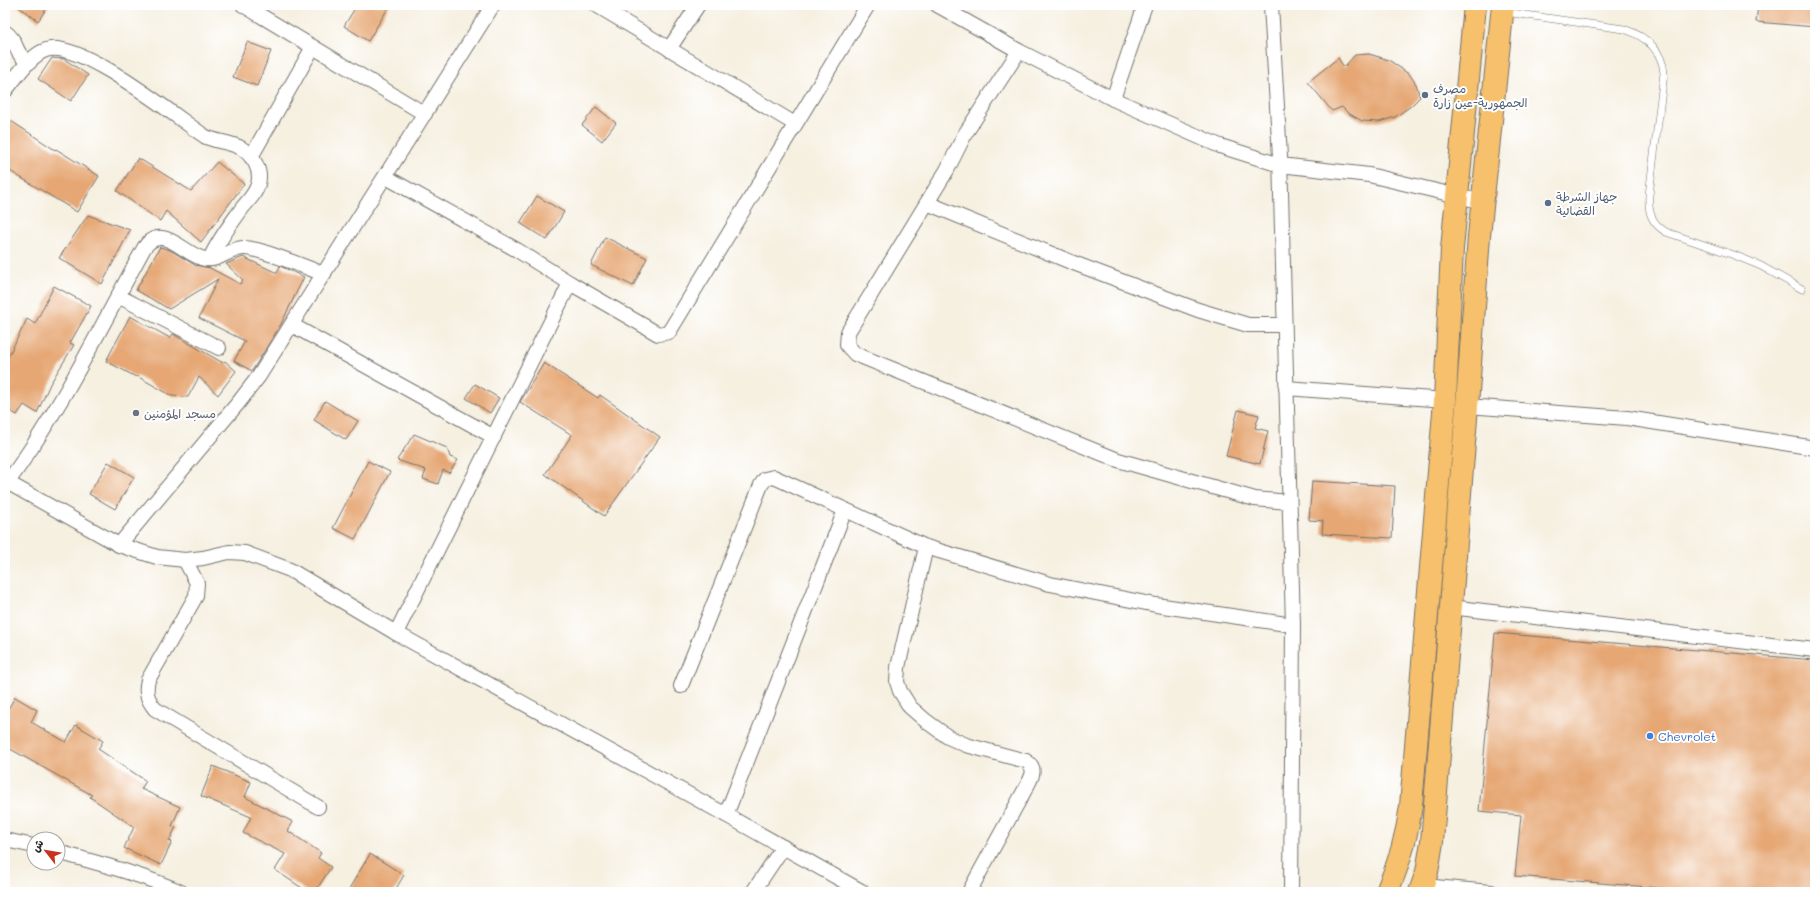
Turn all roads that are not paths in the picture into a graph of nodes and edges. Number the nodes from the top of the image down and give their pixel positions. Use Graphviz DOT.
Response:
graph roads {
  1 [pos="243,5"];
  2 [pos="493,5"];
  3 [pos="596,5"];
  4 [pos="698,5"];
  5 [pos="868,5"];
  6 [pos="937,5"];
  7 [pos="1145,5"];
  8 [pos="1271,5"];
  9 [pos="1475,5"];
  10 [pos="1503,8"];
  11 [pos="5,32"];
  12 [pos="313,47"];
  13 [pos="670,49"];
  14 [pos="1019,51"];
  15 [pos="30,62"];
  16 [pos="5,90"];
  17 [pos="1113,99"];
  18 [pos="425,114"];
  19 [pos="795,124"];
  20 [pos="251,157"];
  21 [pos="1280,165"];
  22 [pos="386,177"];
  23 [pos="1456,196"];
  24 [pos="927,202"];
  25 [pos="1483,202"];
  26 [pos="210,259"];
  27 [pos="324,274"];
  28 [pos="570,282"];
  29 [pos="1802,289"];
  30 [pos="118,296"];
  31 [pos="292,325"];
  32 [pos="1284,325"];
  33 [pos="220,348"];
  34 [pos="1286,388"];
  35 [pos="1445,400"];
  36 [pos="1467,406"];
  37 [pos="494,436"];
  38 [pos="1815,448"];
  39 [pos="6,483"];
  40 [pos="1289,502"];
  41 [pos="845,510"];
  42 [pos="119,544"];
  43 [pos="926,547"];
  44 [pos="185,560"];
  45 [pos="1450,607"];
  46 [pos="1293,625"];
  47 [pos="396,633"];
  48 [pos="1815,650"];
  49 [pos="681,686"];
  50 [pos="318,807"];
  51 [pos="726,815"];
  52 [pos="5,840"];
  53 [pos="26,844"];
  54 [pos="783,847"];
  55 [pos="66,854"];
  56 [pos="1421,889"];
  57 [pos="181,892"];
  58 [pos="753,892"];
  59 [pos="863,892"];
  60 [pos="969,892"];
  61 [pos="1291,892"];
  62 [pos="1386,892"];
  63 [pos="1491,892"];
  1 -- 12 [label="street"];
  2 -- 18 [label="street"];
  3 -- 13 [label="street"];
  4 -- 13 [label="street"];
  5 -- 19 [label="street"];
  6 -- 14 [label="street"];
  7 -- 17 [label="street"];
  8 -- 21 [label="street"];
  9 -- 23 [label="highway"];
  10 -- 25 [label="highway"];
  10 -- 29 [label="lane"];
  11 -- 15 [label="street"];
  12 -- 18 [label="street"];
  12 -- 20 [label="street"];
  13 -- 19 [label="street"];
  14 -- 17 [label="street"];
  14 -- 24 [label="street"];
  15 -- 16 [label="street"];
  15 -- 20 [label="street"];
  17 -- 21 [label="street"];
  18 -- 22 [label="street"];
  19 -- 28 [label="street"];
  20 -- 26 [label="street"];
  21 -- 23 [label="street"];
  21 -- 32 [label="street"];
  22 -- 27 [label="street"];
  22 -- 28 [label="street"];
  23 -- 25 [label="street"];
  23 -- 35 [label="highway"];
  24 -- 32 [label="street"];
  24 -- 40 [label="street"];
  25 -- 36 [label="highway"];
  26 -- 27 [label="street"];
  26 -- 30 [label="street"];
  27 -- 31 [label="street"];
  28 -- 37 [label="street"];
  30 -- 33 [label="street"];
  30 -- 39 [label="street"];
  31 -- 37 [label="street"];
  31 -- 42 [label="street"];
  32 -- 34 [label="street"];
  34 -- 35 [label="street"];
  34 -- 40 [label="street"];
  35 -- 62 [label="highway"];
  36 -- 38 [label="street"];
  36 -- 45 [label="highway"];
  37 -- 47 [label="street"];
  39 -- 42 [label="street"];
  40 -- 46 [label="street"];
  41 -- 43 [label="street"];
  41 -- 49 [label="street"];
  41 -- 51 [label="street"];
  42 -- 44 [label="street"];
  43 -- 46 [label="street"];
  43 -- 60 [label="street"];
  44 -- 47 [label="street"];
  44 -- 50 [label="street"];
  45 -- 48 [label="street"];
  45 -- 56 [label="highway"];
  46 -- 61 [label="street"];
  47 -- 51 [label="street"];
  51 -- 54 [label="street"];
  52 -- 53 [label="street"];
  54 -- 58 [label="street"];
  54 -- 59 [label="street"];
  55 -- 57 [label="street"];
  56 -- 63 [label="street"];
}
